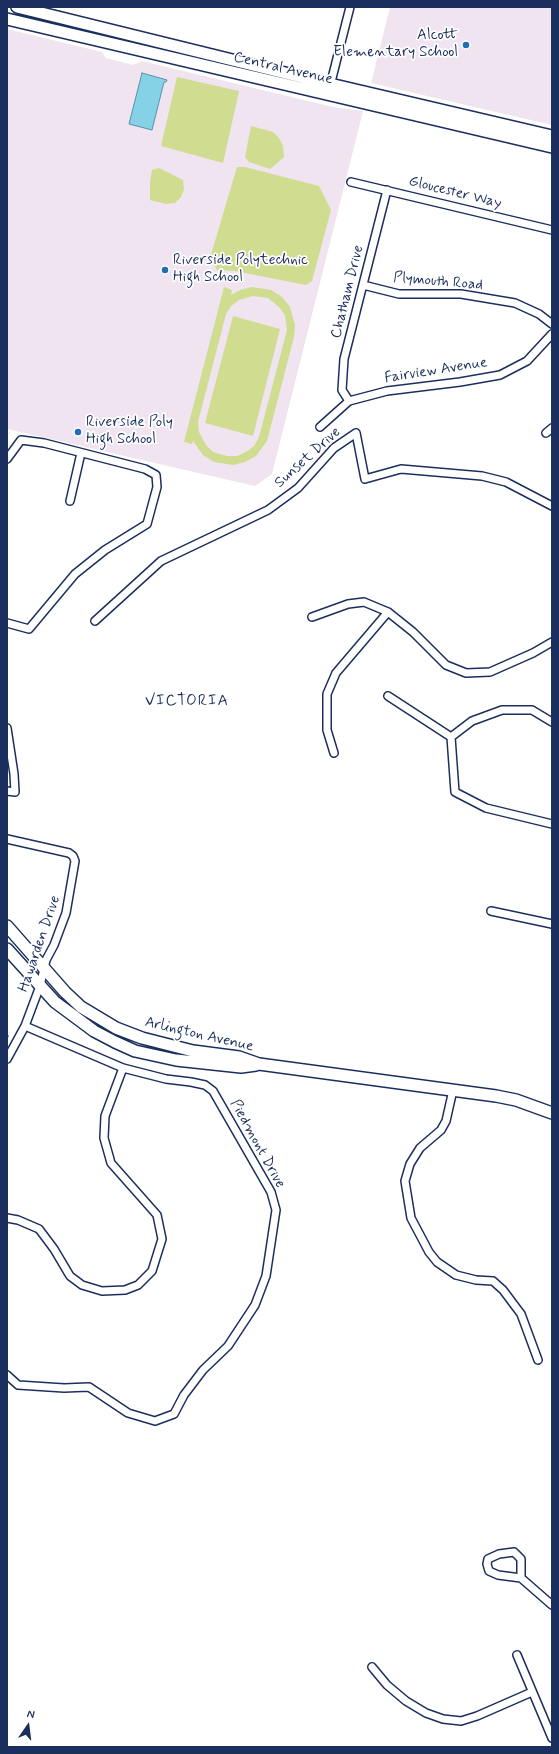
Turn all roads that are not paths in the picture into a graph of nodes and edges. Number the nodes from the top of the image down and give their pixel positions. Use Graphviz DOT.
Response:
graph roads {
  1 [pos="17,7"];
  2 [pos="348,7"];
  3 [pos="7,19"];
  4 [pos="329,89"];
  5 [pos="552,136"];
  6 [pos="552,147"];
  7 [pos="351,182"];
  8 [pos="387,190"];
  9 [pos="552,230"];
  10 [pos="363,285"];
  11 [pos="552,324"];
  12 [pos="552,334"];
  13 [pos="349,401"];
  14 [pos="320,427"];
  15 [pos="552,428"];
  16 [pos="546,433"];
  17 [pos="81,453"];
  18 [pos="7,459"];
  19 [pos="70,501"];
  20 [pos="552,506"];
  21 [pos="388,612"];
  22 [pos="312,617"];
  23 [pos="95,621"];
  24 [pos="7,623"];
  25 [pos="552,642"];
  26 [pos="388,696"];
  27 [pos="552,722"];
  28 [pos="7,728"];
  29 [pos="451,737"];
  30 [pos="334,753"];
  31 [pos="11,791"];
  32 [pos="552,824"];
  33 [pos="7,839"];
  34 [pos="491,910"];
  35 [pos="552,924"];
  36 [pos="7,926"];
  37 [pos="7,949"];
  38 [pos="43,969"];
  39 [pos="40,986"];
  40 [pos="25,1026"];
  41 [pos="7,1059"];
  42 [pos="259,1064"];
  43 [pos="123,1068"];
  44 [pos="453,1090"];
  45 [pos="552,1113"];
  46 [pos="7,1218"];
  47 [pos="538,1360"];
  48 [pos="7,1375"];
  49 [pos="521,1578"];
  50 [pos="552,1605"];
  51 [pos="517,1655"];
  52 [pos="372,1667"];
  53 [pos="532,1692"];
  54 [pos="552,1738"];
  1 -- 4 [label="main road, Central Avenue"];
  2 -- 4 [label="street"];
  3 -- 4 [label="main road, Central Avenue"];
  4 -- 5 [label="main road, Central Avenue"];
  4 -- 6 [label="main road, Central Avenue"];
  7 -- 8 [label="street, Gloucester Way"];
  8 -- 9 [label="street, Gloucester Way"];
  8 -- 10 [label="street, Chatham Drive"];
  10 -- 11 [label="street, Plymouth Road"];
  10 -- 13 [label="street, Chatham Drive"];
  12 -- 13 [label="street, Fairview Avenue"];
  13 -- 14 [label="street, Fairview Avenue"];
  15 -- 16 [label="street"];
  17 -- 18 [label="street"];
  17 -- 19 [label="street"];
  17 -- 24 [label="street"];
  20 -- 23 [label="street, Sunset Drive"];
  21 -- 22 [label="street"];
  21 -- 25 [label="street"];
  21 -- 30 [label="street"];
  26 -- 29 [label="street"];
  27 -- 29 [label="street"];
  28 -- 31 [label="street"];
  29 -- 32 [label="street"];
  33 -- 38 [label="street, Hawarden Drive"];
  34 -- 35 [label="street"];
  36 -- 38 [label="main road, Arlington Avenue"];
  37 -- 39 [label="main road, Arlington Avenue"];
  38 -- 39 [label="street, Hawarden Drive"];
  38 -- 42 [label="main road, Arlington Avenue"];
  39 -- 40 [label="street, Hawarden Drive"];
  39 -- 42 [label="main road, Arlington Avenue"];
  40 -- 41 [label="street, Hawarden Drive"];
  40 -- 43 [label="street, Piedmont Drive"];
  42 -- 44 [label="main road, Arlington Avenue"];
  43 -- 46 [label="street"];
  43 -- 48 [label="street, Piedmont Drive"];
  44 -- 45 [label="main road, Arlington Avenue"];
  44 -- 47 [label="street"];
  49 -- 49 [label="street"];
  49 -- 50 [label="street"];
  51 -- 53 [label="street"];
  52 -- 53 [label="street"];
  53 -- 54 [label="street"];
}
